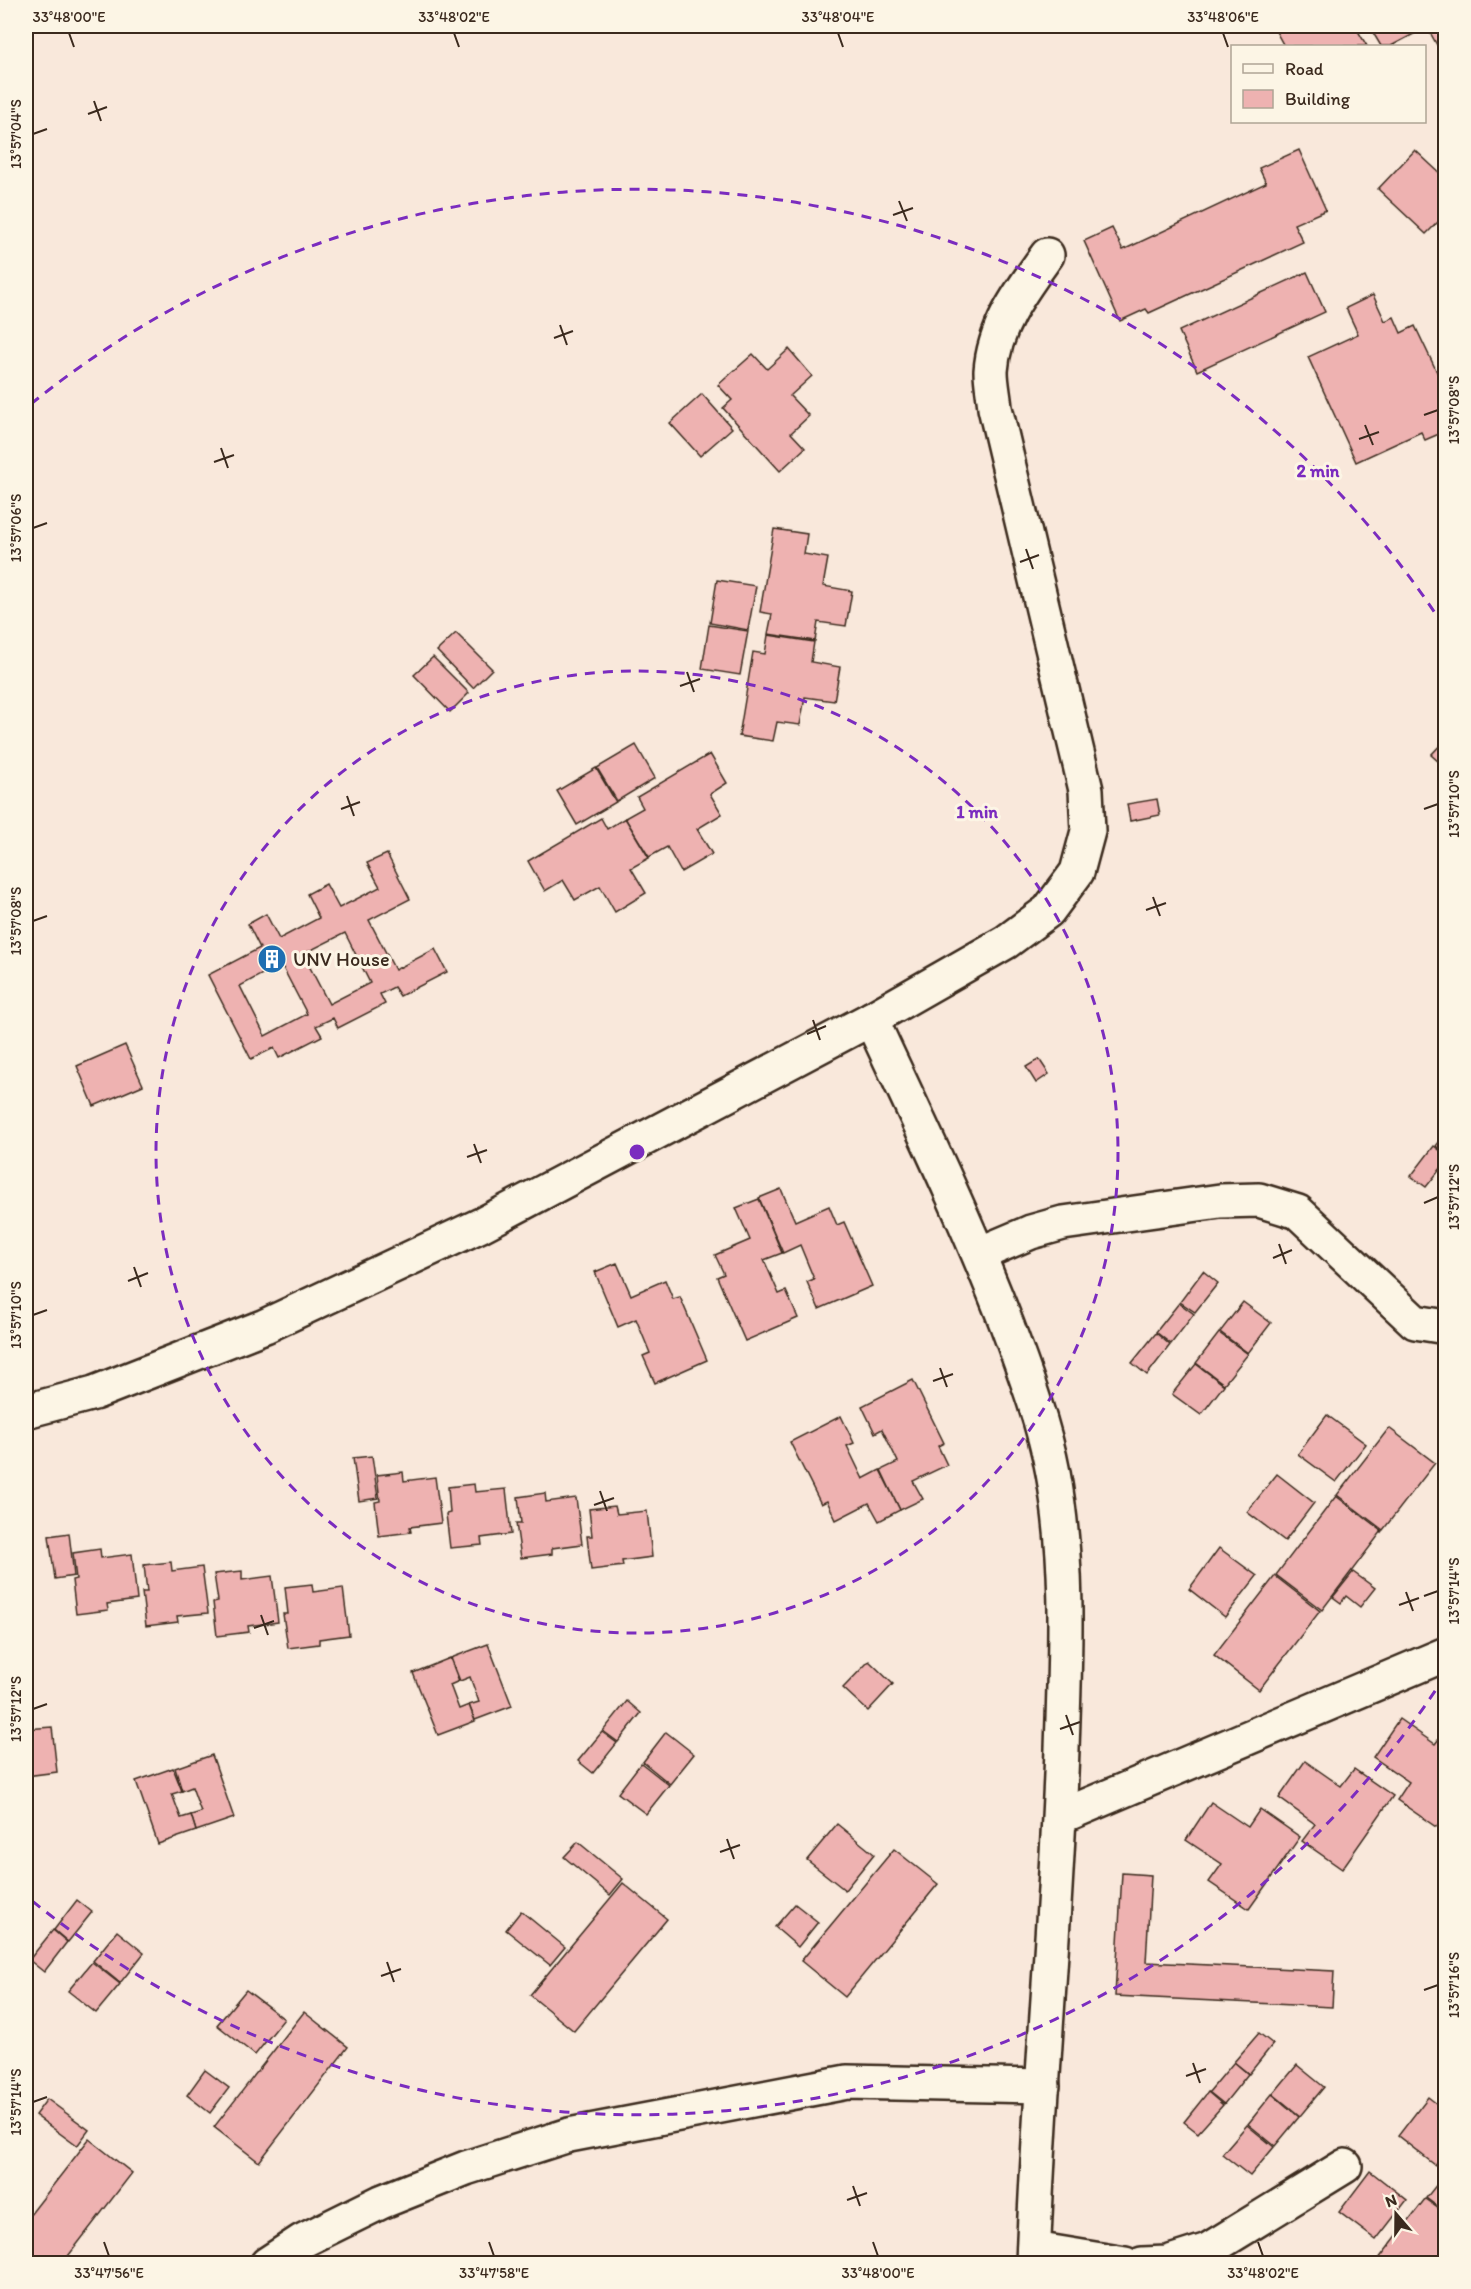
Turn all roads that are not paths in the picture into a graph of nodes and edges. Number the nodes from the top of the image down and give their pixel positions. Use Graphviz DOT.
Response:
graph roads {
  1 [pos="1047,255"];
  2 [pos="871,1019"];
  3 [pos="979,1254"];
  4 [pos="1446,1327"];
  5 [pos="26,1411"];
  6 [pos="1446,1654"];
  7 [pos="1060,1817"];
  8 [pos="1043,2086"];
  9 [pos="1345,2166"];
  10 [pos="1033,2256"];
  11 [pos="267,2264"];
  12 [pos="1125,2264"];
  13 [pos="1142,2264"];
  1 -- 2 [label="street"];
  2 -- 3 [label="street"];
  2 -- 5 [label="street"];
  3 -- 4 [label="street"];
  3 -- 7 [label="street"];
  6 -- 7 [label="street"];
  7 -- 8 [label="street"];
  8 -- 10 [label="street"];
  8 -- 11 [label="street"];
  9 -- 13 [label="street"];
  10 -- 12 [label="street"];
}
